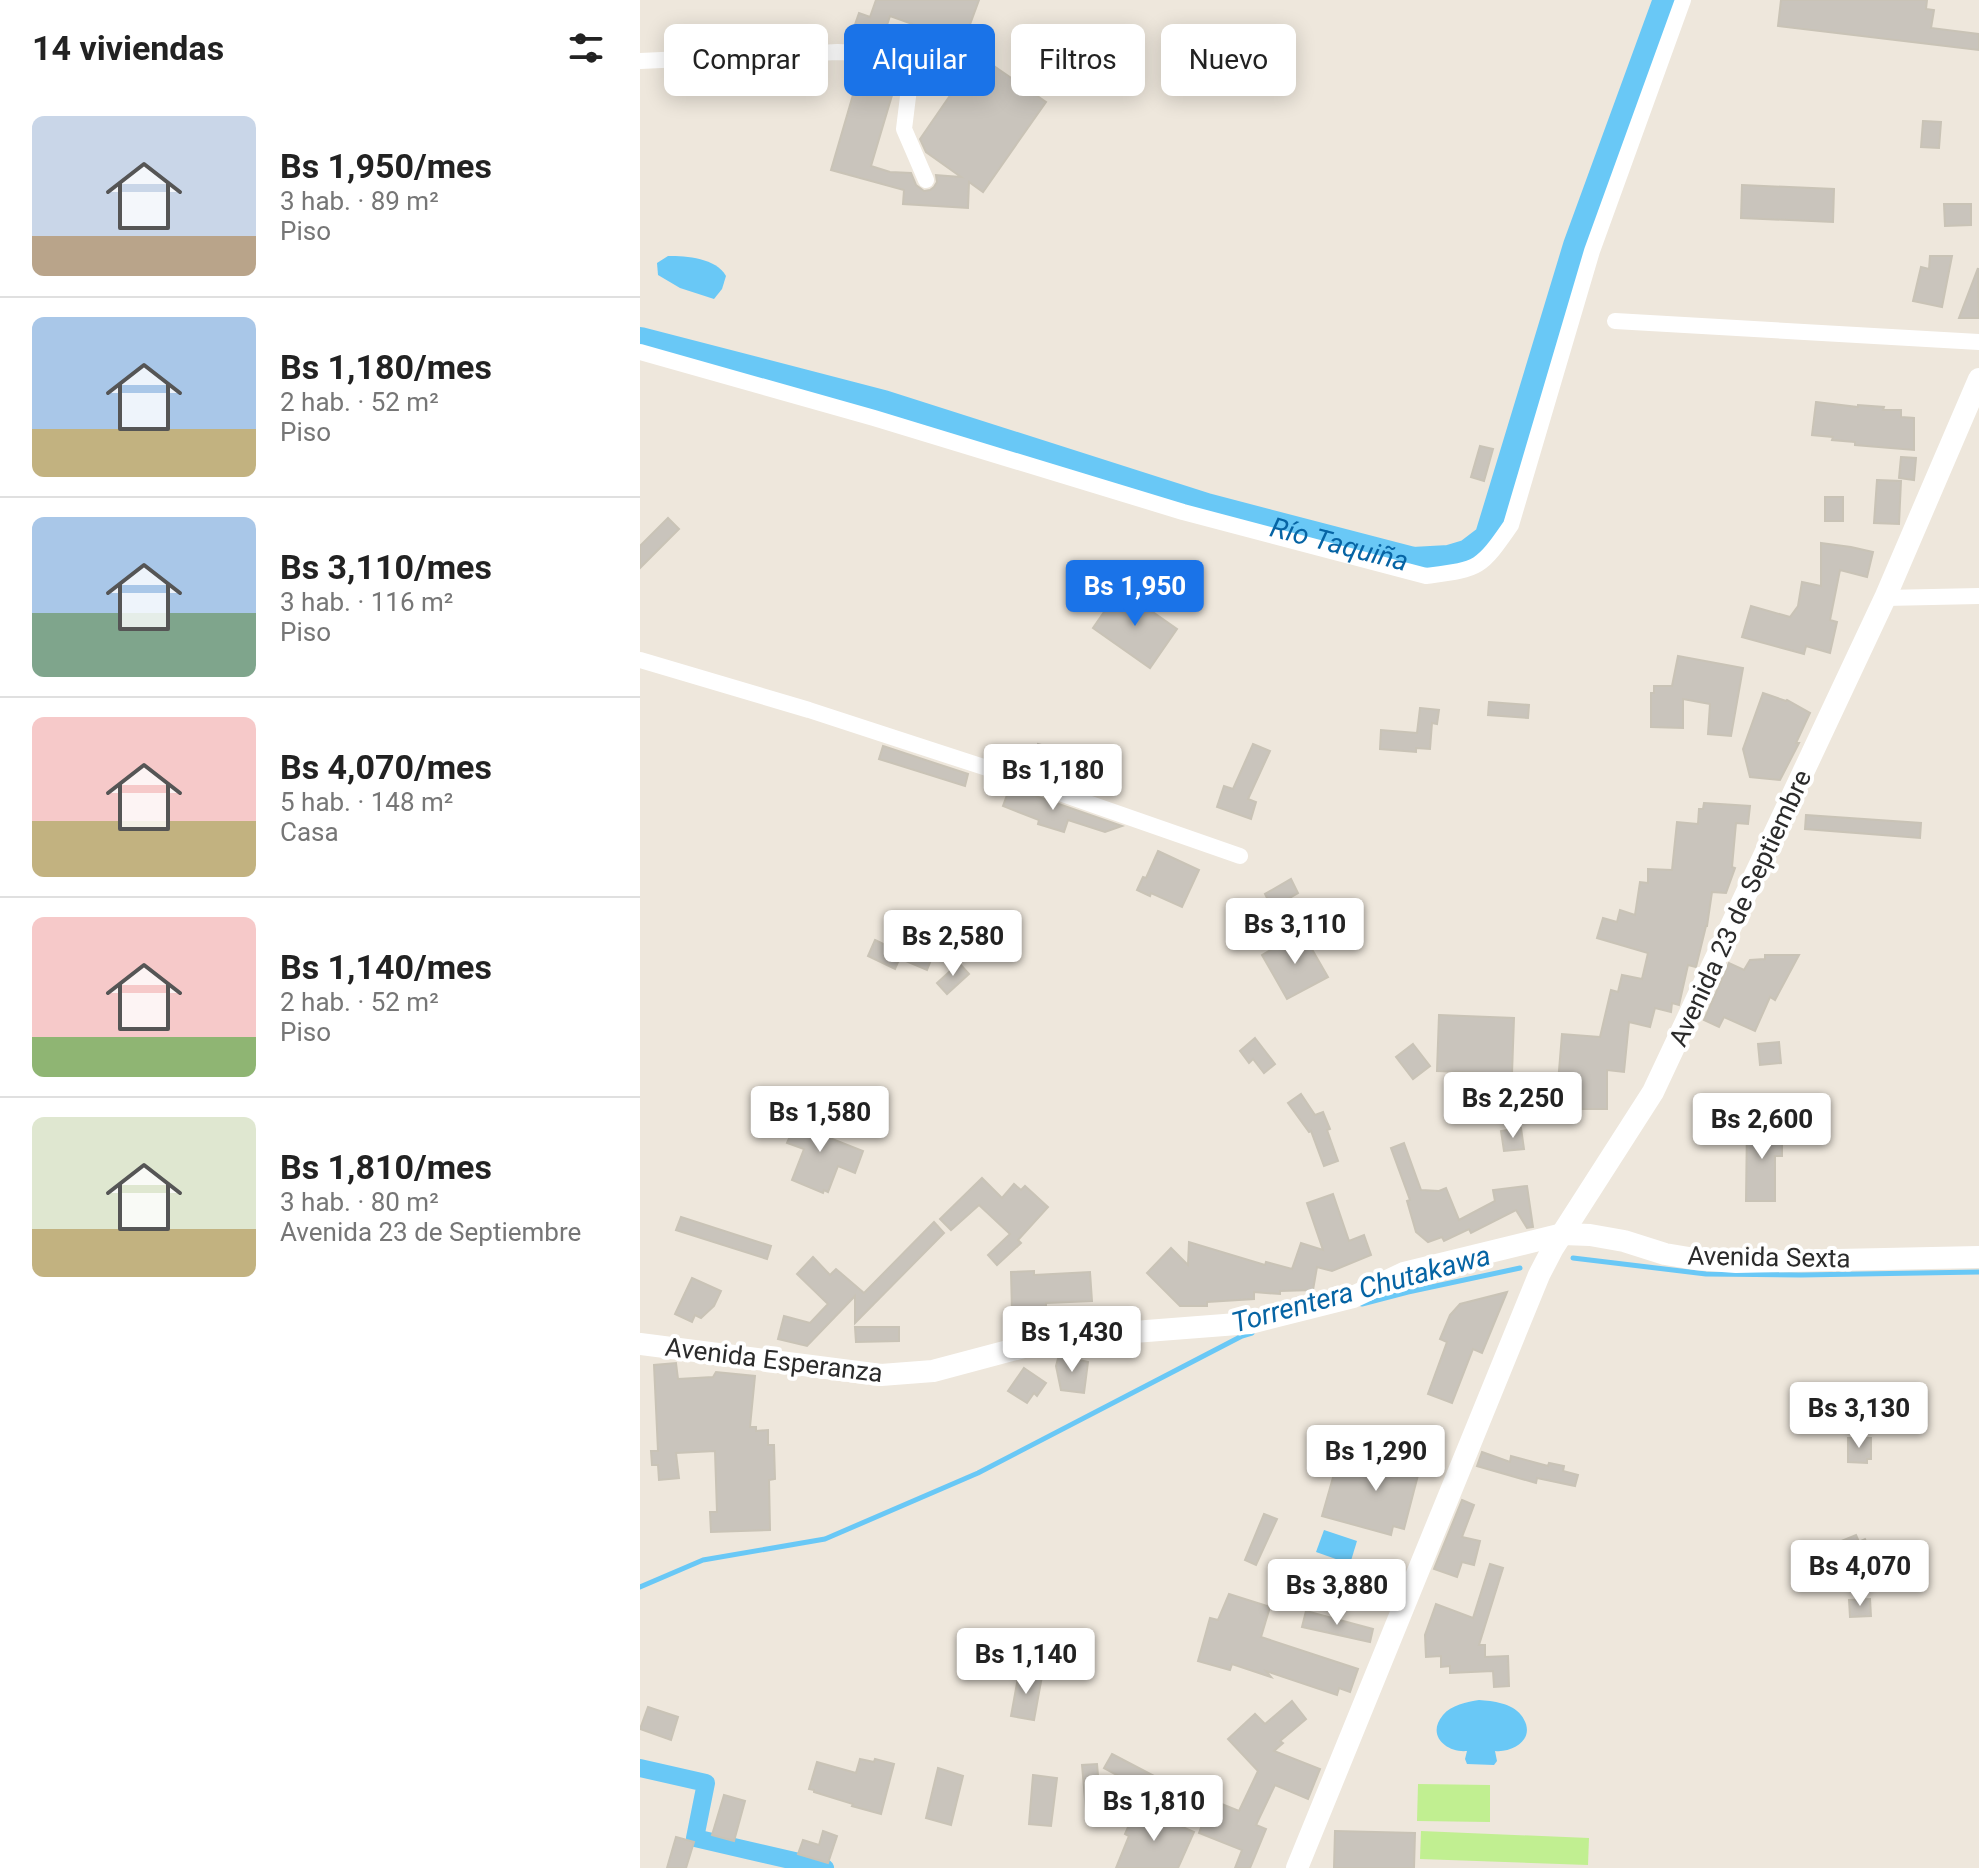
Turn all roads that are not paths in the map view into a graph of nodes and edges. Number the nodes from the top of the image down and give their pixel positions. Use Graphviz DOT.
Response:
graph roads {
  1 [pos="1683,0"];
  2 [pos="640,61"];
  3 [pos="926,180"];
  4 [pos="1615,321"];
  5 [pos="1979,342"];
  6 [pos="640,352"];
  7 [pos="1979,379"];
  8 [pos="1979,596"];
  9 [pos="1885,598"];
  10 [pos="640,660"];
  11 [pos="1240,856"];
  12 [pos="1558,1241"];
  13 [pos="1979,1257"];
  14 [pos="640,1344"];
  15 [pos="1297,1868"];
  1 -- 6 [label="street"];
  2 -- 3 [label="street"];
  4 -- 5 [label="street"];
  7 -- 9 [label="main road, Avenida 23 de Septiembre"];
  8 -- 9 [label="street"];
  9 -- 12 [label="main road, Avenida 23 de Septiembre"];
  10 -- 11 [label="street"];
  12 -- 13 [label="main road, Avenida Sexta"];
  12 -- 14 [label="main road, Avenida Esperanza"];
  12 -- 15 [label="main road, Avenida 23 de Septiembre"];
}
